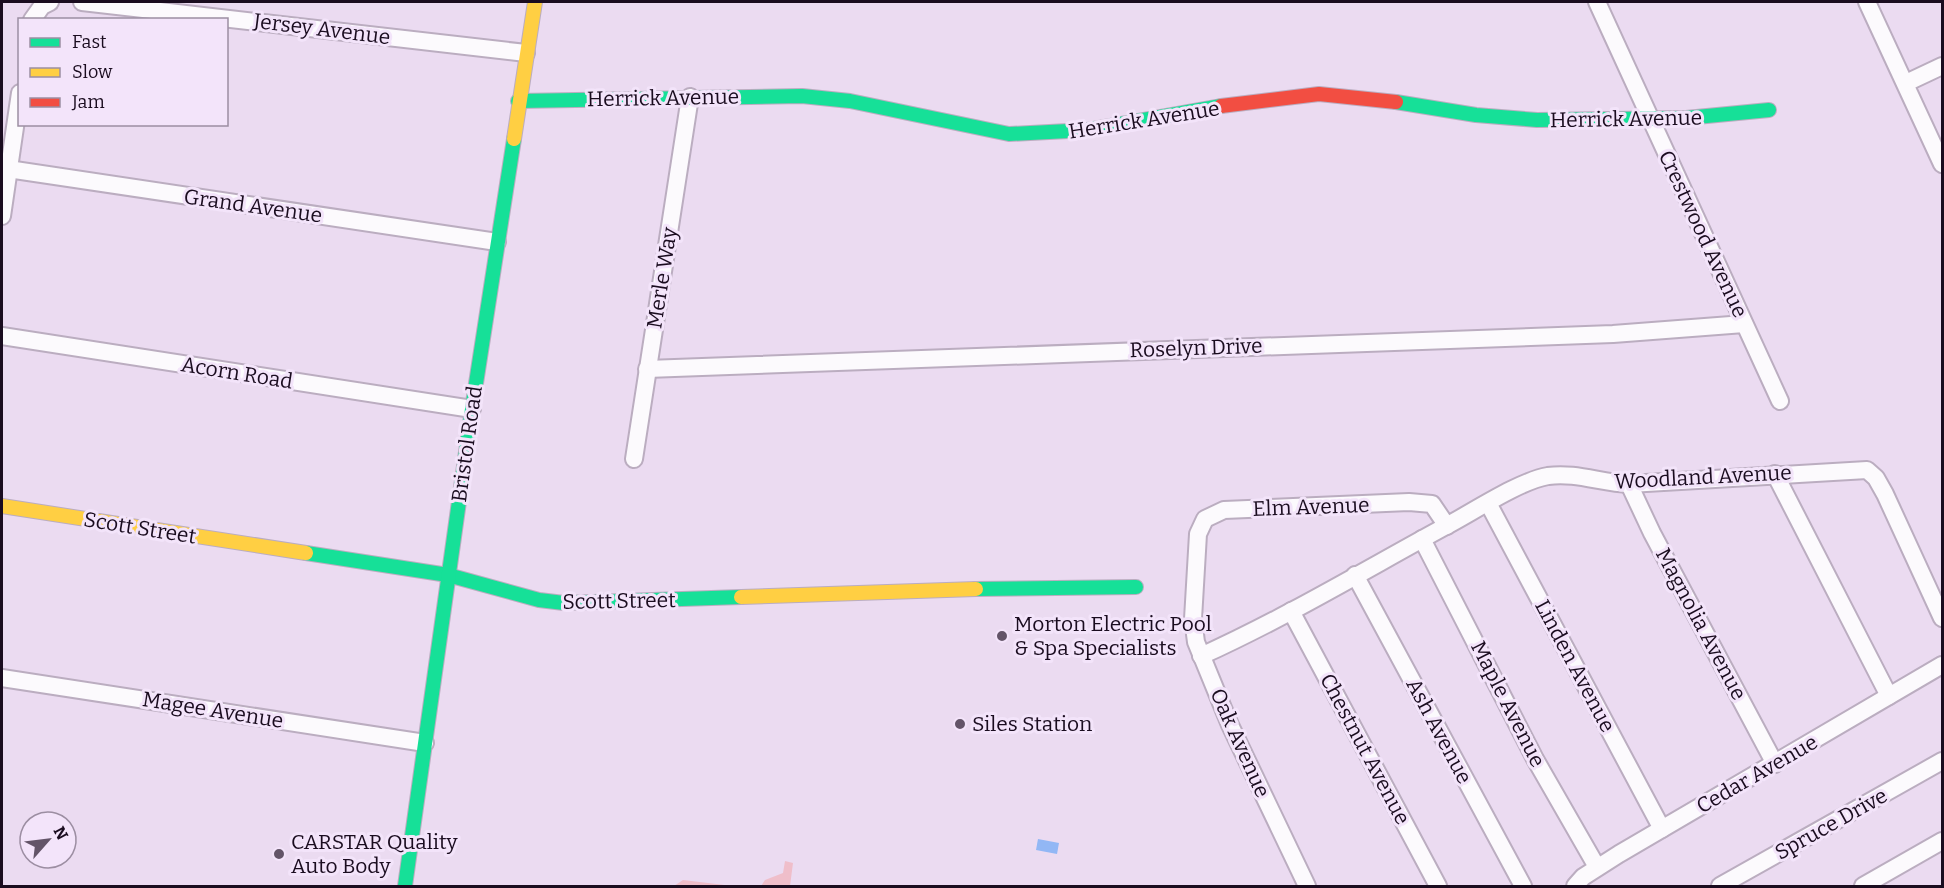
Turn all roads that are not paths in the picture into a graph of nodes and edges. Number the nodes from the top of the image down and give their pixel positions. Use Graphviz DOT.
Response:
graph roads {
  1 [pos="82,2"];
  2 [pos="535,2"];
  3 [pos="1597,2"];
  4 [pos="1867,2"];
  5 [pos="221,18"];
  6 [pos="228,19"];
  7 [pos="526,53"];
  8 [pos="1942,66"];
  9 [pos="1906,83"];
  10 [pos="690,97"];
  11 [pos="518,101"];
  12 [pos="18,106"];
  13 [pos="1769,110"];
  14 [pos="1651,120"];
  15 [pos="1942,164"];
  16 [pos="8,169"];
  17 [pos="2,216"];
  18 [pos="497,242"];
  19 [pos="1744,324"];
  20 [pos="2,336"];
  21 [pos="648,369"];
  22 [pos="1780,401"];
  23 [pos="472,409"];
  24 [pos="634,459"];
  25 [pos="1775,474"];
  26 [pos="1629,484"];
  27 [pos="1488,503"];
  28 [pos="2,506"];
  29 [pos="1447,526"];
  30 [pos="1422,539"];
  31 [pos="1196,557"];
  32 [pos="448,575"];
  33 [pos="1355,575"];
  34 [pos="1136,587"];
  35 [pos="1291,611"];
  36 [pos="1942,618"];
  37 [pos="1201,656"];
  38 [pos="1942,665"];
  39 [pos="2,678"];
  40 [pos="1889,696"];
  41 [pos="425,743"];
  42 [pos="1942,761"];
  43 [pos="1775,764"];
  44 [pos="1662,830"];
  45 [pos="1942,841"];
  46 [pos="1597,867"];
  47 [pos="405,886"];
  48 [pos="1307,886"];
  49 [pos="1438,886"];
  50 [pos="1523,886"];
  51 [pos="1575,886"];
  52 [pos="1720,886"];
  53 [pos="1863,886"];
  1 -- 5 [label="street, Jersey Avenue"];
  2 -- 7 [label="street, Bristol Road"];
  3 -- 14 [label="street, Crestwood Avenue"];
  4 -- 9 [label="street"];
  6 -- 7 [label="street, Jersey Avenue"];
  7 -- 11 [label="street, Bristol Road"];
  8 -- 9 [label="street"];
  9 -- 15 [label="street"];
  10 -- 11 [label="street, Herrick Avenue"];
  10 -- 14 [label="street, Herrick Avenue"];
  10 -- 21 [label="street, Merle Way"];
  11 -- 18 [label="street, Bristol Road"];
  12 -- 16 [label="street"];
  13 -- 14 [label="street, Herrick Avenue"];
  14 -- 19 [label="street, Crestwood Avenue"];
  16 -- 17 [label="street"];
  16 -- 18 [label="street, Grand Avenue"];
  18 -- 23 [label="street, Bristol Road"];
  19 -- 21 [label="street, Roselyn Drive"];
  19 -- 22 [label="street, Crestwood Avenue"];
  20 -- 23 [label="street, Acorn Road"];
  21 -- 24 [label="street, Merle Way"];
  23 -- 32 [label="street, Bristol Road"];
  25 -- 26 [label="street, Woodland Avenue"];
  25 -- 36 [label="street, Woodland Avenue"];
  25 -- 40 [label="street"];
  26 -- 27 [label="street, Woodland Avenue"];
  26 -- 43 [label="street, Magnolia Avenue"];
  27 -- 29 [label="street, Woodland Avenue"];
  27 -- 44 [label="street, Linden Avenue"];
  28 -- 32 [label="street, Scott Street"];
  29 -- 30 [label="street, Woodland Avenue"];
  29 -- 31 [label="street, Elm Avenue"];
  30 -- 33 [label="street, Woodland Avenue"];
  30 -- 46 [label="street, Maple Avenue"];
  31 -- 37 [label="street, Oak Avenue"];
  32 -- 34 [label="street, Scott Street"];
  32 -- 41 [label="street, Bristol Road"];
  33 -- 35 [label="street, Woodland Avenue"];
  33 -- 50 [label="street, Ash Avenue"];
  35 -- 37 [label="street, Woodland Avenue"];
  35 -- 49 [label="street, Chestnut Avenue"];
  37 -- 48 [label="street, Oak Avenue"];
  38 -- 40 [label="street, Cedar Avenue"];
  39 -- 41 [label="street, Magee Avenue"];
  40 -- 43 [label="street, Cedar Avenue"];
  41 -- 47 [label="street, Bristol Road"];
  42 -- 52 [label="street, Spruce Drive"];
  43 -- 44 [label="street, Cedar Avenue"];
  44 -- 46 [label="street, Cedar Avenue"];
  45 -- 53 [label="street"];
  46 -- 51 [label="street, Cedar Avenue"];
}
